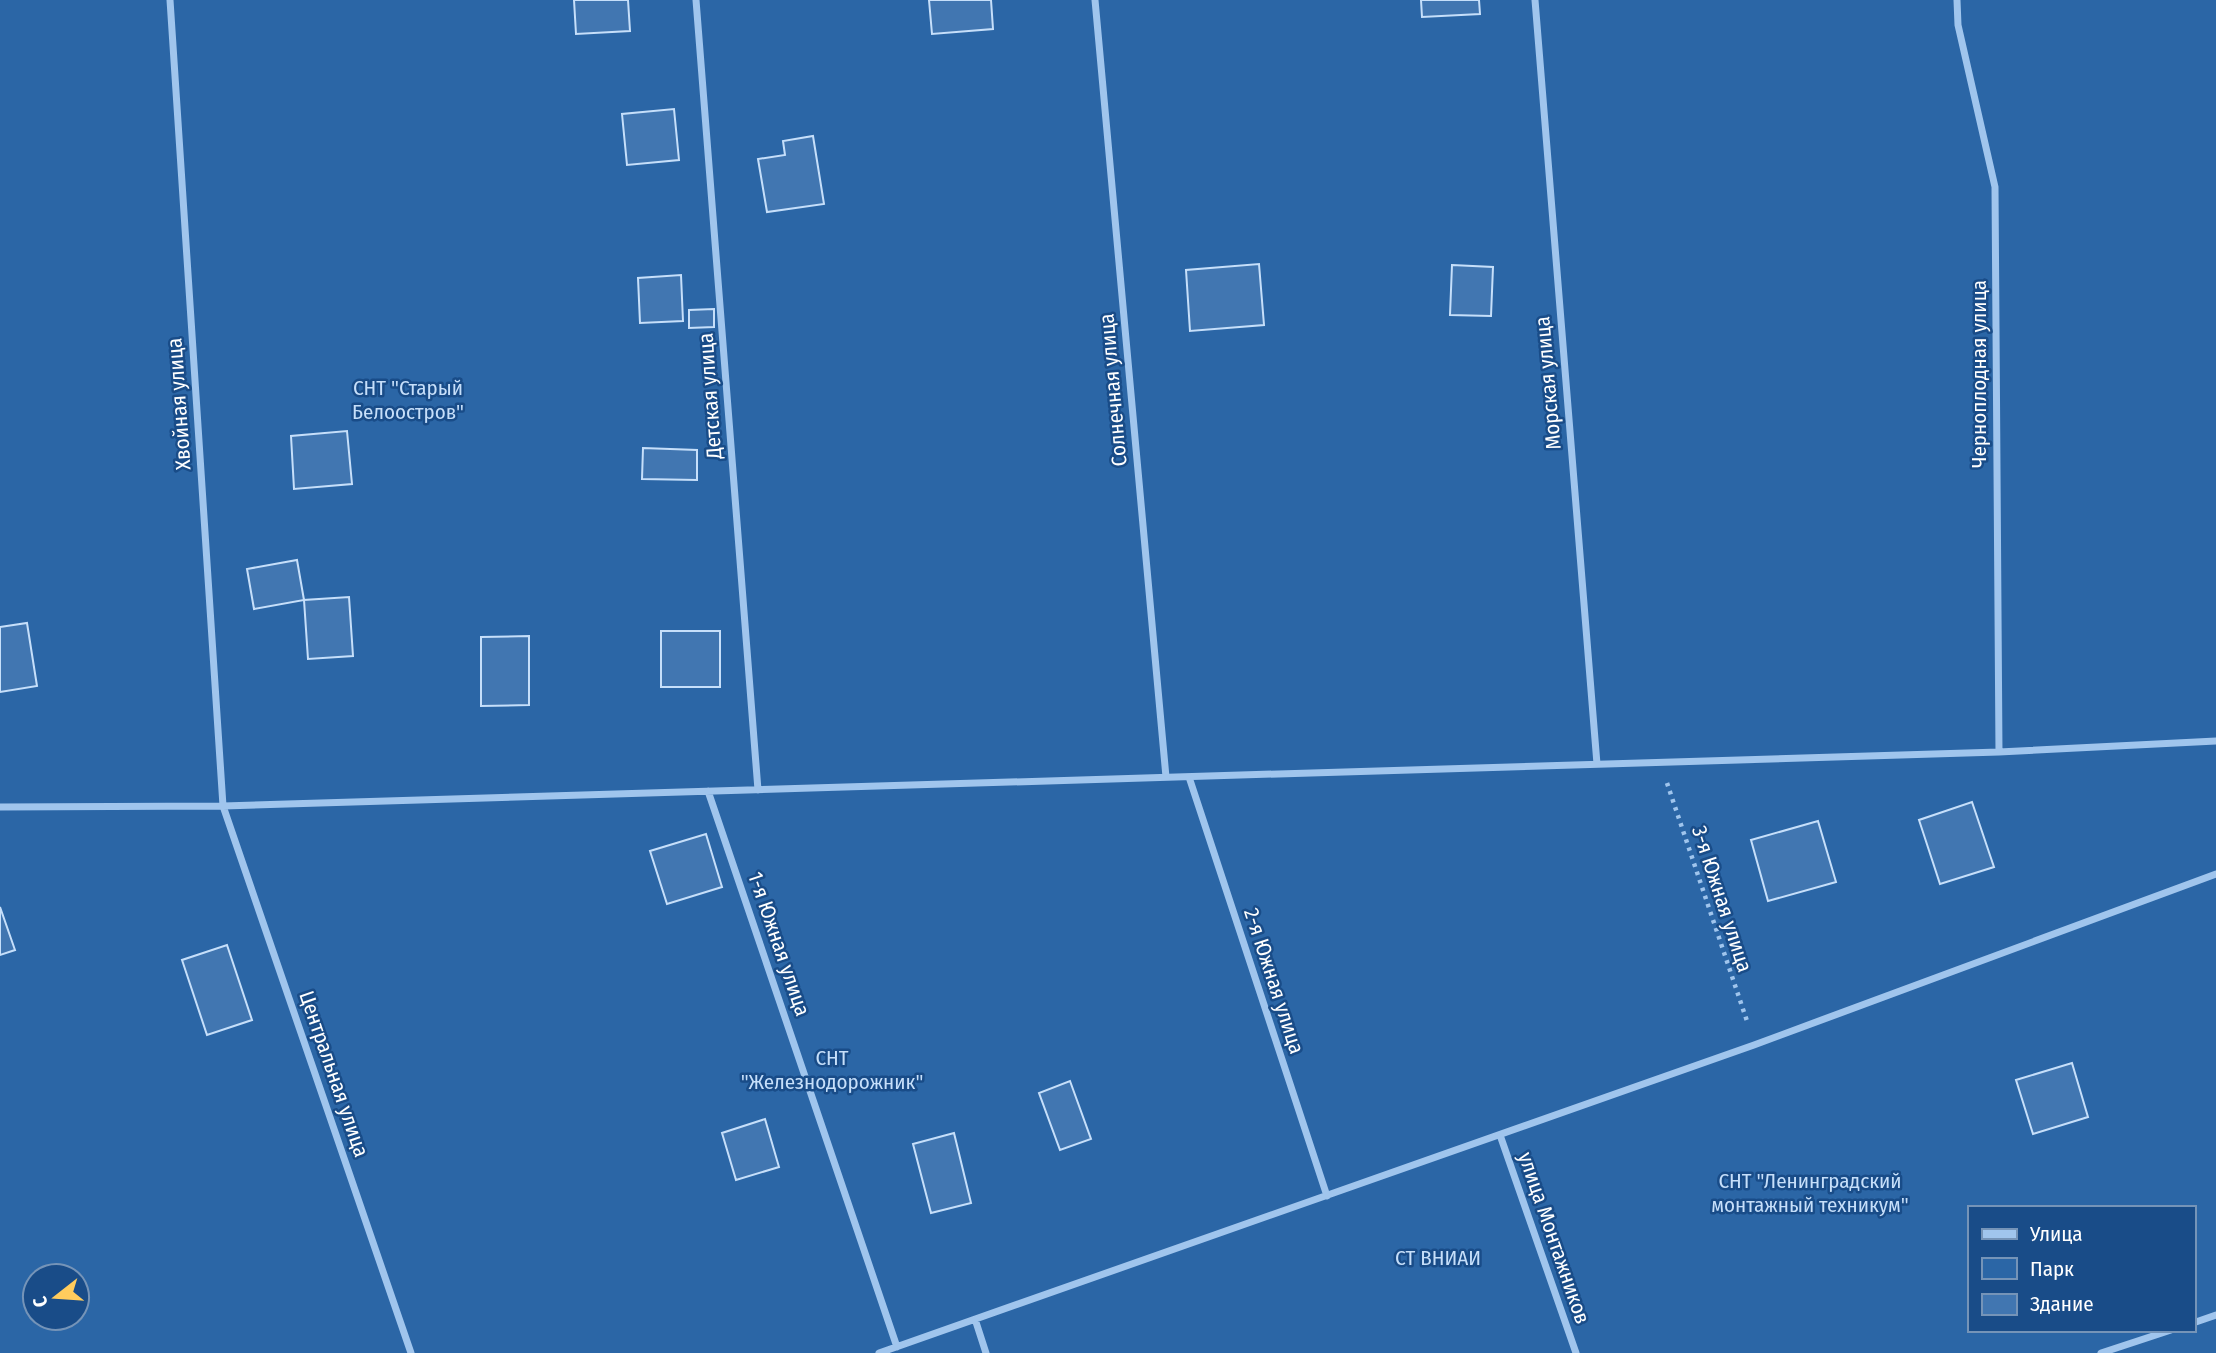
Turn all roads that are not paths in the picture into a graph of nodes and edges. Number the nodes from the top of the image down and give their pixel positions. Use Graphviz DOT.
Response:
graph roads {
  1 [pos="170,0"];
  2 [pos="696,0"];
  3 [pos="1095,0"];
  4 [pos="1535,0"];
  5 [pos="1957,0"];
  6 [pos="2216,741"];
  7 [pos="1999,752"];
  8 [pos="1597,764"];
  9 [pos="1189,777"];
  10 [pos="1167,778"];
  11 [pos="758,790"];
  12 [pos="708,791"];
  13 [pos="223,806"];
  14 [pos="0,807"];
  15 [pos="2216,874"];
  16 [pos="1500,1135"];
  17 [pos="1326,1195"];
  18 [pos="2216,1315"];
  19 [pos="975,1319"];
  20 [pos="2195,1322"];
  21 [pos="2165,1332"];
  22 [pos="897,1347"];
  23 [pos="411,1353"];
  24 [pos="879,1353"];
  25 [pos="986,1353"];
  26 [pos="1576,1353"];
  27 [pos="2101,1353"];
  1 -- 13 [label="street, Хвойная улица"];
  2 -- 11 [label="street, Детская улица"];
  3 -- 10 [label="street, Солнечная улица"];
  4 -- 8 [label="street, Морская улица"];
  5 -- 7 [label="street, Черноплодная улица"];
  6 -- 7 [label="street"];
  7 -- 8 [label="street"];
  8 -- 9 [label="street"];
  9 -- 10 [label="street"];
  9 -- 17 [label="street, 2-я Южная улица"];
  10 -- 11 [label="street"];
  11 -- 12 [label="street"];
  12 -- 13 [label="street"];
  12 -- 22 [label="street, 1-я Южная улица"];
  13 -- 14 [label="street"];
  13 -- 23 [label="street, Центральная улица"];
  15 -- 16 [label="street"];
  16 -- 17 [label="street"];
  16 -- 26 [label="street, улица Монтажников"];
  17 -- 19 [label="street"];
  18 -- 20 [label="street"];
  19 -- 22 [label="street"];
  19 -- 25 [label="street"];
  21 -- 27 [label="street"];
  22 -- 24 [label="street"];
}
